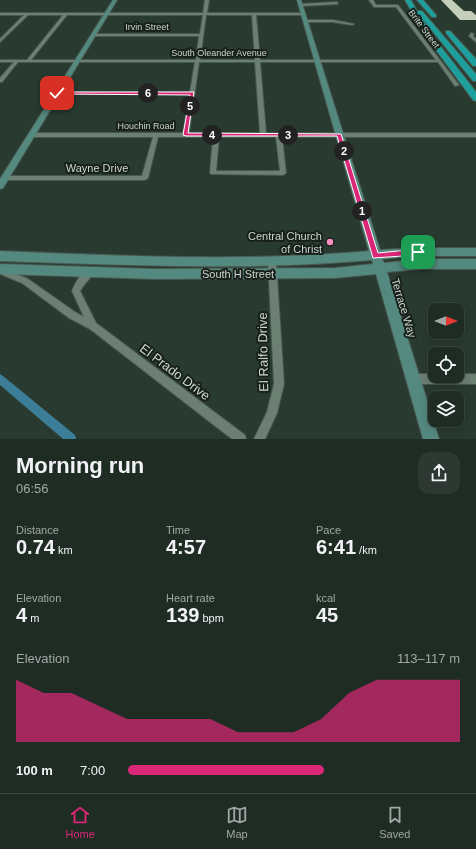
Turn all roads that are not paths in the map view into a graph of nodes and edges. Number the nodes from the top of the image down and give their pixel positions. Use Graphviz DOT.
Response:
graph roads {
  1 [pos="115,0"];
  2 [pos="207,0"];
  3 [pos="371,0"];
  4 [pos="399,0"];
  5 [pos="408,0"];
  6 [pos="420,0"];
  7 [pos="337,2"];
  8 [pos="302,10"];
  9 [pos="0,14"];
  10 [pos="27,14"];
  11 [pos="66,14"];
  12 [pos="106,14"];
  13 [pos="205,14"];
  14 [pos="254,14"];
  15 [pos="352,24"];
  16 [pos="472,34"];
  17 [pos="93,35"];
  18 [pos="202,35"];
  19 [pos="0,41"];
  20 [pos="476,42"];
  21 [pos="435,45"];
  22 [pos="0,61"];
  23 [pos="17,61"];
  24 [pos="28,61"];
  25 [pos="77,61"];
  26 [pos="197,61"];
  27 [pos="257,61"];
  28 [pos="318,61"];
  29 [pos="439,61"];
  30 [pos="476,63"];
  31 [pos="476,79"];
  32 [pos="0,81"];
  33 [pos="457,85"];
  34 [pos="57,93"];
  35 [pos="192,93"];
  36 [pos="476,98"];
  37 [pos="32,135"];
  38 [pos="156,135"];
  39 [pos="186,135"];
  40 [pos="216,135"];
  41 [pos="262,135"];
  42 [pos="279,135"];
  43 [pos="339,135"];
  44 [pos="476,135"];
  45 [pos="5,178"];
  46 [pos="0,186"];
  47 [pos="476,252"];
  48 [pos="0,256"];
  49 [pos="376,256"];
  50 [pos="272,261"];
  51 [pos="476,264"];
  52 [pos="379,268"];
  53 [pos="0,270"];
  54 [pos="90,272"];
  55 [pos="273,274"];
  56 [pos="93,326"];
  57 [pos="413,379"];
  58 [pos="476,379"];
  59 [pos="241,439"];
  60 [pos="259,439"];
  61 [pos="430,439"];
  1 -- 12 [label="street"];
  2 -- 13 [label="street"];
  3 -- 29 [label="street, Brite Street"];
  4 -- 21 [label="highway"];
  5 -- 21 [label="highway"];
  5 -- 31 [label="highway"];
  6 -- 30 [label="highway"];
  7 -- 8 [label="street"];
  8 -- 14 [label="street"];
  8 -- 15 [label="street"];
  8 -- 28 [label="street, Terrace Way"];
  9 -- 10 [label="street"];
  10 -- 11 [label="street"];
  10 -- 19 [label="street"];
  11 -- 12 [label="street"];
  11 -- 24 [label="street"];
  12 -- 13 [label="street"];
  12 -- 17 [label="street"];
  13 -- 14 [label="street"];
  13 -- 18 [label="street"];
  14 -- 27 [label="street"];
  16 -- 20 [label="street"];
  17 -- 18 [label="street, Irvin Street"];
  17 -- 25 [label="street"];
  18 -- 26 [label="street"];
  21 -- 36 [label="highway"];
  22 -- 23 [label="street, South Oleander Avenue"];
  23 -- 24 [label="street, South Oleander Avenue"];
  23 -- 32 [label="street"];
  24 -- 25 [label="street, South Oleander Avenue"];
  25 -- 26 [label="street, South Oleander Avenue"];
  25 -- 34 [label="street"];
  26 -- 27 [label="street, South Oleander Avenue"];
  26 -- 35 [label="street"];
  27 -- 28 [label="street, South Oleander Avenue"];
  27 -- 41 [label="street"];
  28 -- 29 [label="street, South Oleander Avenue"];
  28 -- 43 [label="street, Terrace Way"];
  29 -- 33 [label="street, Brite Street"];
  34 -- 35 [label="street"];
  34 -- 37 [label="street"];
  35 -- 39 [label="street"];
  37 -- 38 [label="street, Houchin Road"];
  37 -- 45 [label="street"];
  38 -- 39 [label="street, Houchin Road"];
  38 -- 45 [label="street, Wayne Drive"];
  39 -- 40 [label="street, Houchin Road"];
  40 -- 41 [label="street, Houchin Road"];
  40 -- 42 [label="street"];
  41 -- 42 [label="street, Houchin Road"];
  42 -- 43 [label="street, Houchin Road"];
  43 -- 44 [label="street, Houchin Road"];
  43 -- 49 [label="street, Terrace Way"];
  45 -- 46 [label="street"];
  47 -- 49 [label="street, South H Street"];
  48 -- 50 [label="street, South H Street"];
  49 -- 50 [label="street, South H Street"];
  49 -- 52 [label="street, Terrace Way"];
  50 -- 55 [label="street, El Ralfo Drive"];
  51 -- 52 [label="street, South H Street"];
  52 -- 55 [label="street, South H Street"];
  52 -- 57 [label="street, Terrace Way"];
  53 -- 54 [label="street, South H Street"];
  53 -- 56 [label="street, El Prado Drive"];
  54 -- 55 [label="street, South H Street"];
  54 -- 56 [label="street, El Prado Drive"];
  55 -- 60 [label="street, El Ralfo Drive"];
  56 -- 59 [label="street, El Prado Drive"];
  57 -- 58 [label="street"];
  57 -- 61 [label="street, Terrace Way"];
}
